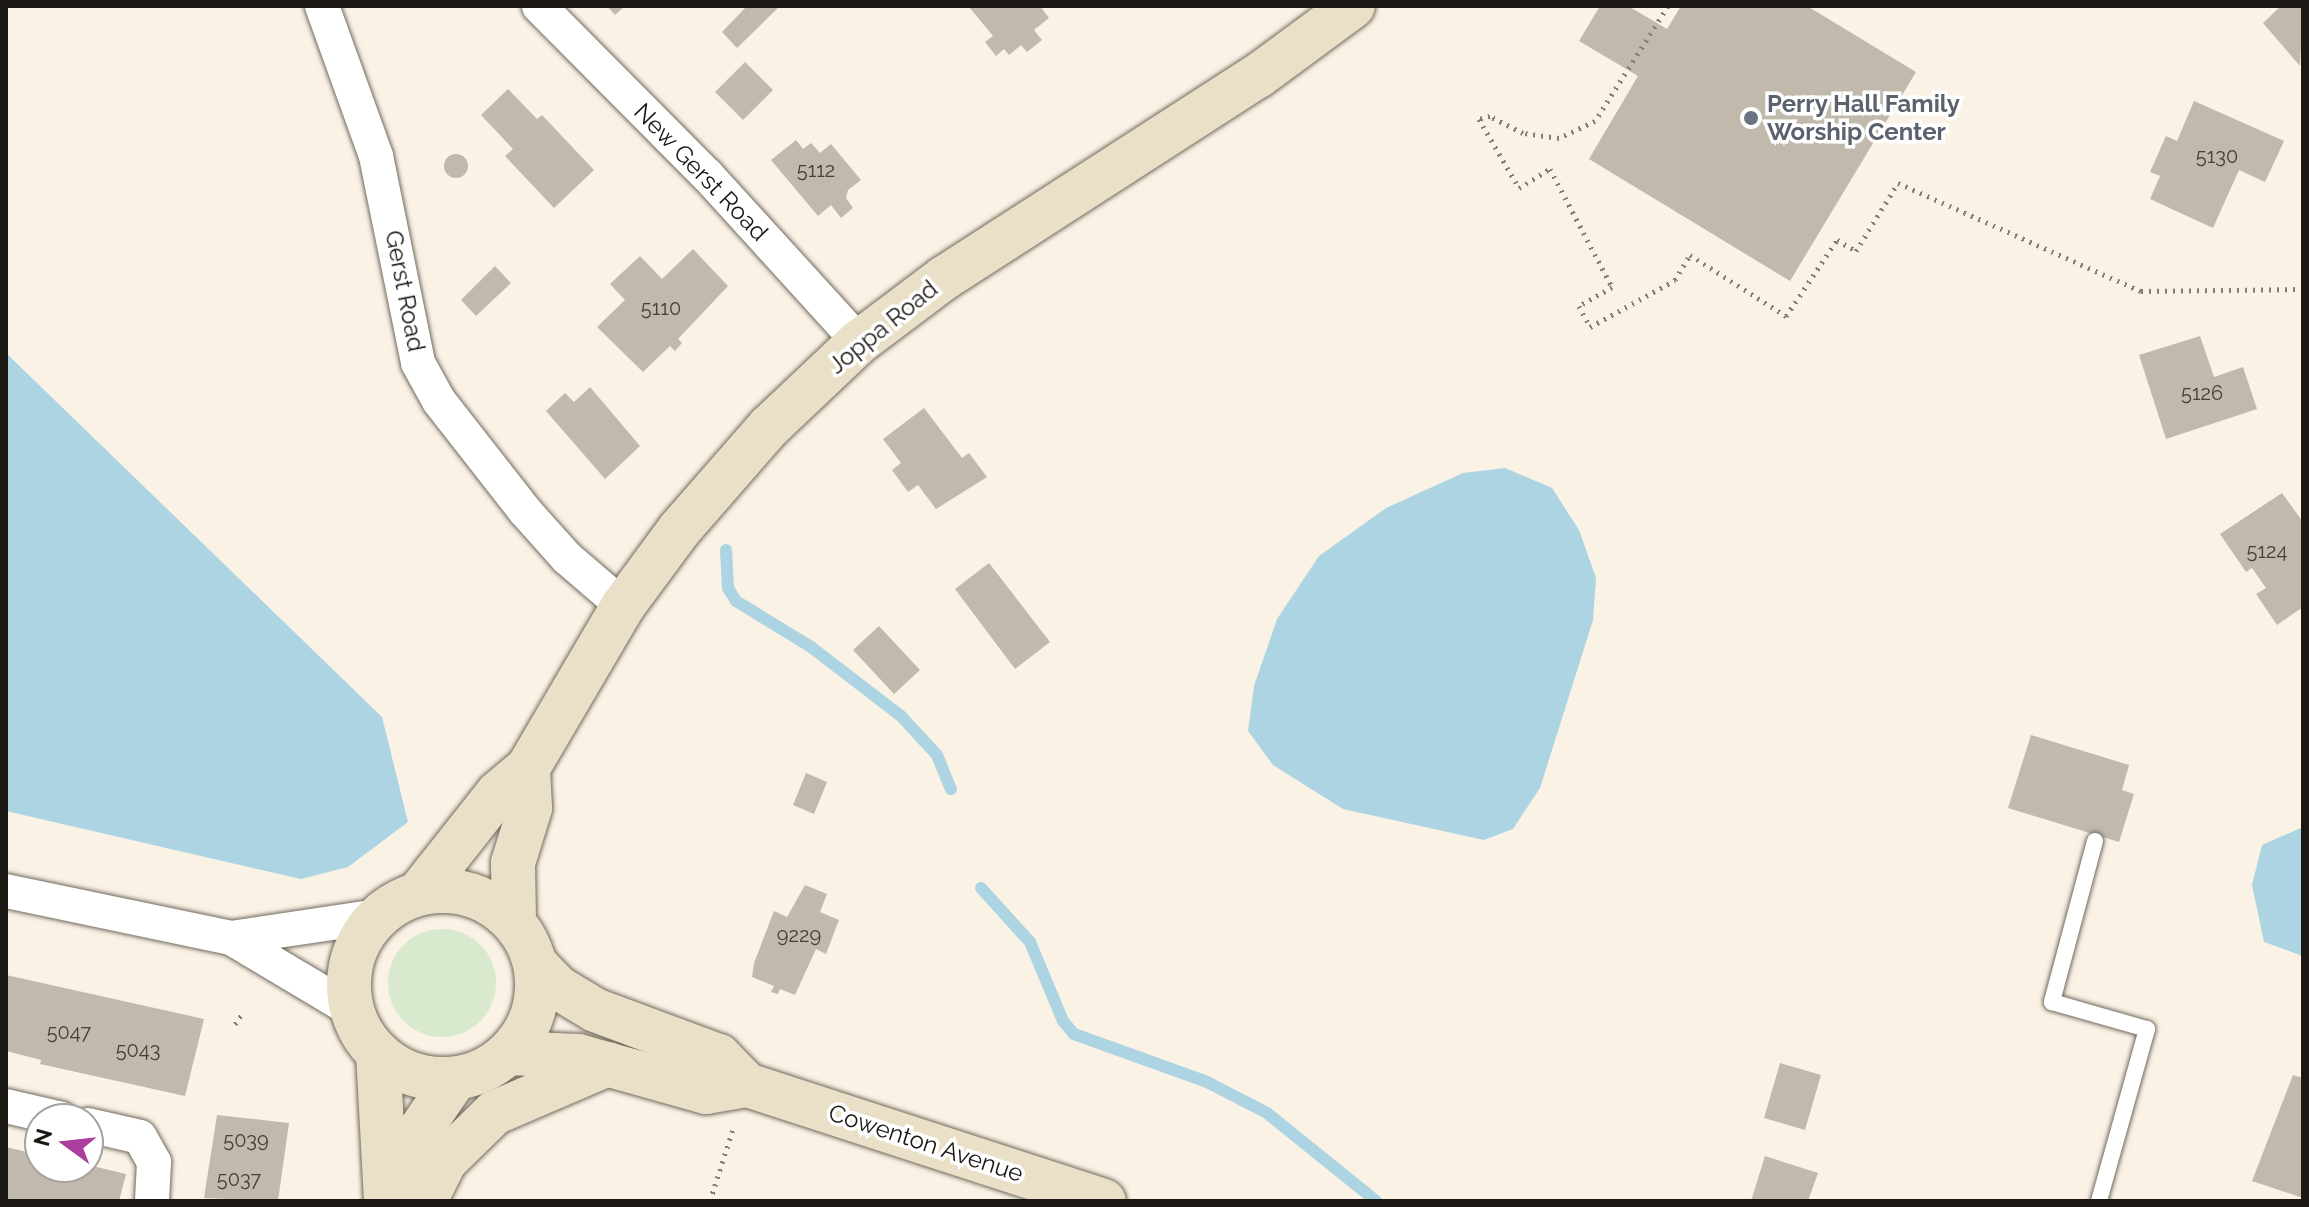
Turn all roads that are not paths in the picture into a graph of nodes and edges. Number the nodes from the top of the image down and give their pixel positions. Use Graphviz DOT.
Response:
graph roads {
  1 [pos="322,6"];
  2 [pos="539,6"];
  3 [pos="1353,6"];
  4 [pos="859,342"];
  5 [pos="623,606"];
  6 [pos="528,768"];
  7 [pos="2095,841"];
  8 [pos="6,891"];
  9 [pos="419,893"];
  10 [pos="379,916"];
  11 [pos="514,920"];
  12 [pos="231,938"];
  13 [pos="536,965"];
  14 [pos="352,1010"];
  15 [pos="378,1053"];
  16 [pos="509,1053"];
  17 [pos="608,1064"];
  18 [pos="455,1079"];
  19 [pos="747,1085"];
  20 [pos="104,1129"];
  21 [pos="399,1199"];
  22 [pos="152,1201"];
  23 [pos="1104,1201"];
  24 [pos="2099,1201"];
  1 -- 5 [label="street, Gerst Road"];
  2 -- 4 [label="street, New Gerst Road"];
  3 -- 4 [label="street, Joppa Road"];
  4 -- 5 [label="street, Joppa Road"];
  5 -- 6 [label="street, Joppa Road"];
  6 -- 9 [label="street, Joppa Road"];
  6 -- 11 [label="street"];
  7 -- 24 [label="lane"];
  8 -- 12 [label="street"];
  9 -- 10 [label="street, Joppa Road"];
  9 -- 11 [label="street"];
  10 -- 12 [label="street"];
  10 -- 14 [label="street, Joppa Road"];
  11 -- 13 [label="street"];
  12 -- 14 [label="street"];
  13 -- 16 [label="street"];
  13 -- 19 [label="street, Cowenton Avenue"];
  14 -- 15 [label="street"];
  15 -- 18 [label="street"];
  15 -- 21 [label="street"];
  16 -- 17 [label="street, Cowenton Avenue"];
  16 -- 18 [label="street"];
  17 -- 19 [label="street, Cowenton Avenue"];
  17 -- 21 [label="street"];
  18 -- 21 [label="street"];
  19 -- 23 [label="street, Cowenton Avenue"];
  20 -- 22 [label="street"];
}
